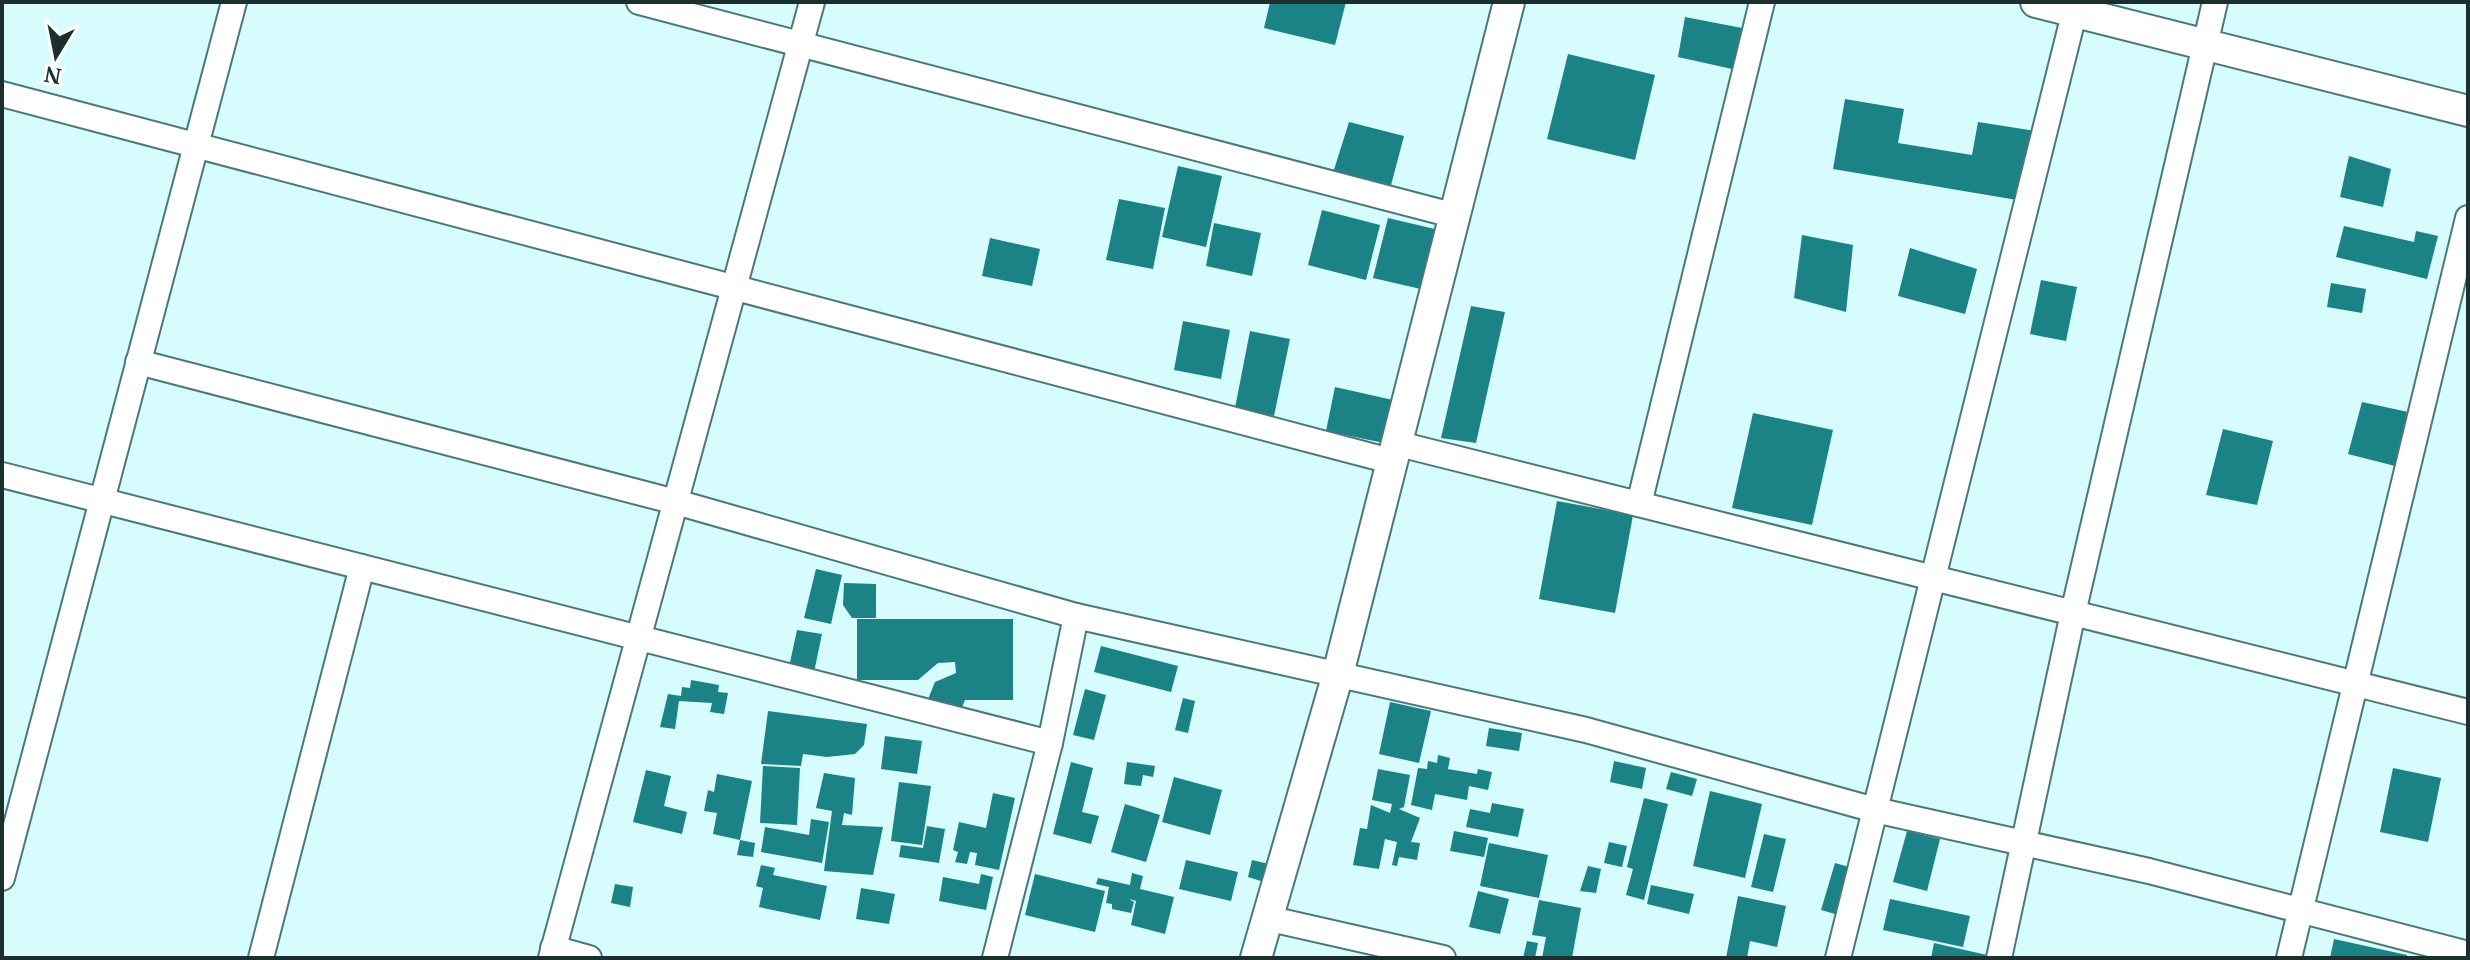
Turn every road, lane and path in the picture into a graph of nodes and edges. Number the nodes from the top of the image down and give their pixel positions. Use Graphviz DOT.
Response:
graph roads {
  1 [pos="234,2"];
  2 [pos="639,2"];
  3 [pos="812,2"];
  4 [pos="1509,2"];
  5 [pos="1762,2"];
  6 [pos="2036,2"];
  7 [pos="2215,2"];
  8 [pos="2076,7"];
  9 [pos="2204,44"];
  10 [pos="801,45"];
  11 [pos="2,94"];
  12 [pos="2468,111"];
  13 [pos="196,143"];
  14 [pos="1456,216"];
  15 [pos="2468,218"];
  16 [pos="734,286"];
  17 [pos="138,362"];
  18 [pos="1396,453"];
  19 [pos="2,475"];
  20 [pos="102,500"];
  21 [pos="676,502"];
  22 [pos="1639,504"];
  23 [pos="362,567"];
  24 [pos="1933,578"];
  25 [pos="2073,613"];
  26 [pos="1076,616"];
  27 [pos="638,638"];
  28 [pos="1338,674"];
  29 [pos="2354,683"];
  30 [pos="2468,712"];
  31 [pos="1050,743"];
  32 [pos="1875,810"];
  33 [pos="2024,844"];
  34 [pos="2,878"];
  35 [pos="2297,911"];
  36 [pos="1266,918"];
  37 [pos="552,953"];
  38 [pos="2468,954"];
  39 [pos="261,958"];
  40 [pos="589,958"];
  41 [pos="995,958"];
  42 [pos="1256,958"];
  43 [pos="1443,958"];
  44 [pos="1838,958"];
  45 [pos="1999,958"];
  46 [pos="2289,958"];
  1 -- 13 [label="street"];
  2 -- 10 [label="street"];
  3 -- 10 [label="street"];
  4 -- 14 [label="street"];
  5 -- 22 [label="street"];
  6 -- 8 [label="street"];
  7 -- 9 [label="street"];
  8 -- 9 [label="street"];
  8 -- 24 [label="street"];
  9 -- 12 [label="street"];
  9 -- 25 [label="street"];
  10 -- 14 [label="street"];
  10 -- 16 [label="street"];
  11 -- 13 [label="street"];
  13 -- 16 [label="street"];
  13 -- 17 [label="street"];
  14 -- 18 [label="street"];
  15 -- 29 [label="street"];
  16 -- 18 [label="street"];
  16 -- 21 [label="street"];
  17 -- 20 [label="street"];
  17 -- 21 [label="street"];
  18 -- 22 [label="street"];
  18 -- 28 [label="street"];
  19 -- 20 [label="street"];
  20 -- 23 [label="street"];
  20 -- 34 [label="street"];
  21 -- 26 [label="street"];
  21 -- 27 [label="street"];
  22 -- 24 [label="street"];
  23 -- 27 [label="street"];
  23 -- 39 [label="street"];
  24 -- 25 [label="street"];
  24 -- 32 [label="street"];
  25 -- 29 [label="street"];
  25 -- 33 [label="street"];
  26 -- 28 [label="street"];
  26 -- 31 [label="street"];
  27 -- 31 [label="street"];
  27 -- 37 [label="street"];
  28 -- 32 [label="street"];
  28 -- 36 [label="street"];
  29 -- 30 [label="street"];
  29 -- 35 [label="street"];
  31 -- 41 [label="street"];
  32 -- 33 [label="street"];
  32 -- 44 [label="street"];
  33 -- 35 [label="street"];
  33 -- 45 [label="street"];
  35 -- 38 [label="street"];
  35 -- 46 [label="street"];
  36 -- 42 [label="street"];
  36 -- 43 [label="street"];
  37 -- 40 [label="street"];
}
